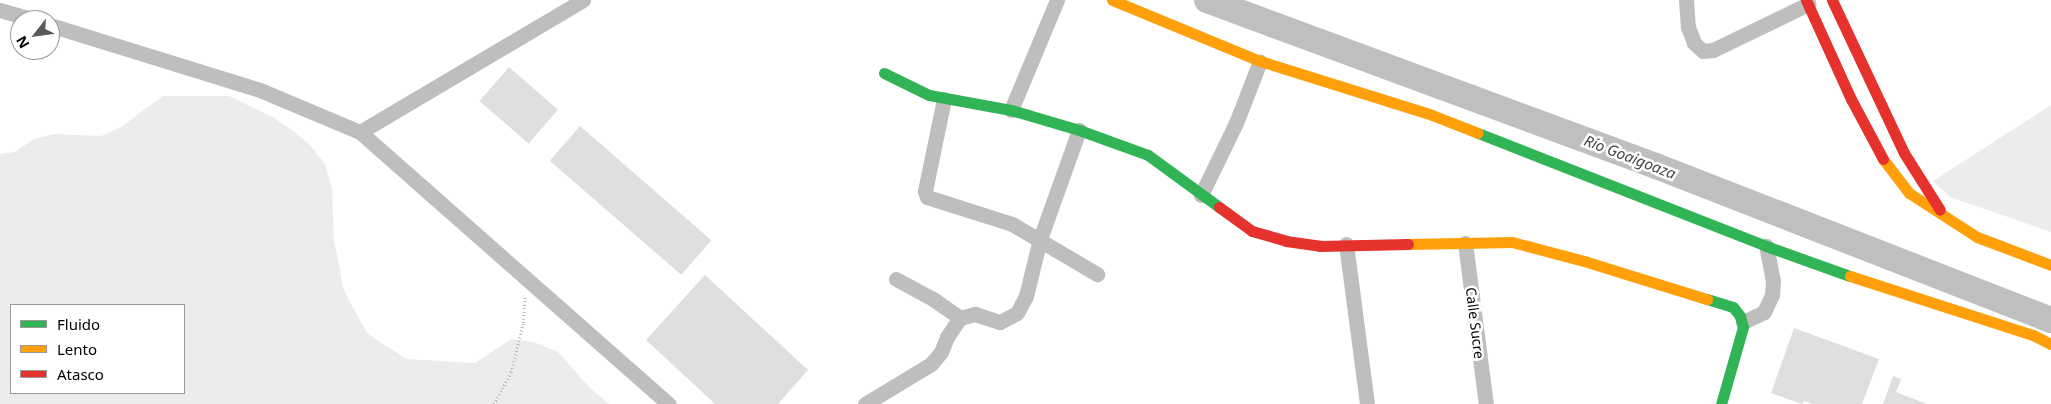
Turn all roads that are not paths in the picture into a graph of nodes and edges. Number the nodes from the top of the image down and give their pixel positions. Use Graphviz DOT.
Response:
graph roads {
  1 [pos="582,0"];
  2 [pos="1057,0"];
  3 [pos="1112,0"];
  4 [pos="1686,0"];
  5 [pos="1832,0"];
  6 [pos="1807,2"];
  7 [pos="60,28"];
  8 [pos="1260,61"];
  9 [pos="884,73"];
  10 [pos="944,99"];
  11 [pos="1011,110"];
  12 [pos="1079,130"];
  13 [pos="360,132"];
  14 [pos="1201,195"];
  15 [pos="1944,217"];
  16 [pos="1040,239"];
  17 [pos="1465,243"];
  18 [pos="1346,244"];
  19 [pos="1766,246"];
  20 [pos="2051,265"];
  21 [pos="1097,274"];
  22 [pos="896,279"];
  23 [pos="960,318"];
  24 [pos="1743,322"];
  25 [pos="2051,344"];
  26 [pos="670,404"];
  27 [pos="865,404"];
  28 [pos="1367,404"];
  29 [pos="1486,404"];
  30 [pos="1721,404"];
  1 -- 13 [label="street"];
  2 -- 11 [label="street"];
  3 -- 8 [label="street"];
  4 -- 6 [label="street"];
  5 -- 15 [label="street"];
  6 -- 15 [label="street"];
  7 -- 13 [label="street"];
  8 -- 14 [label="street"];
  8 -- 19 [label="street"];
  9 -- 10 [label="street"];
  10 -- 11 [label="street"];
  10 -- 16 [label="street"];
  11 -- 12 [label="street"];
  12 -- 14 [label="street"];
  12 -- 16 [label="street"];
  13 -- 26 [label="street"];
  14 -- 18 [label="street"];
  15 -- 20 [label="street"];
  16 -- 21 [label="street"];
  16 -- 23 [label="street"];
  17 -- 18 [label="street"];
  17 -- 24 [label="street"];
  17 -- 29 [label="street, Calle Sucre"];
  18 -- 28 [label="street"];
  19 -- 24 [label="street"];
  19 -- 25 [label="street"];
  22 -- 23 [label="street"];
  23 -- 27 [label="street"];
  24 -- 30 [label="street"];
}
